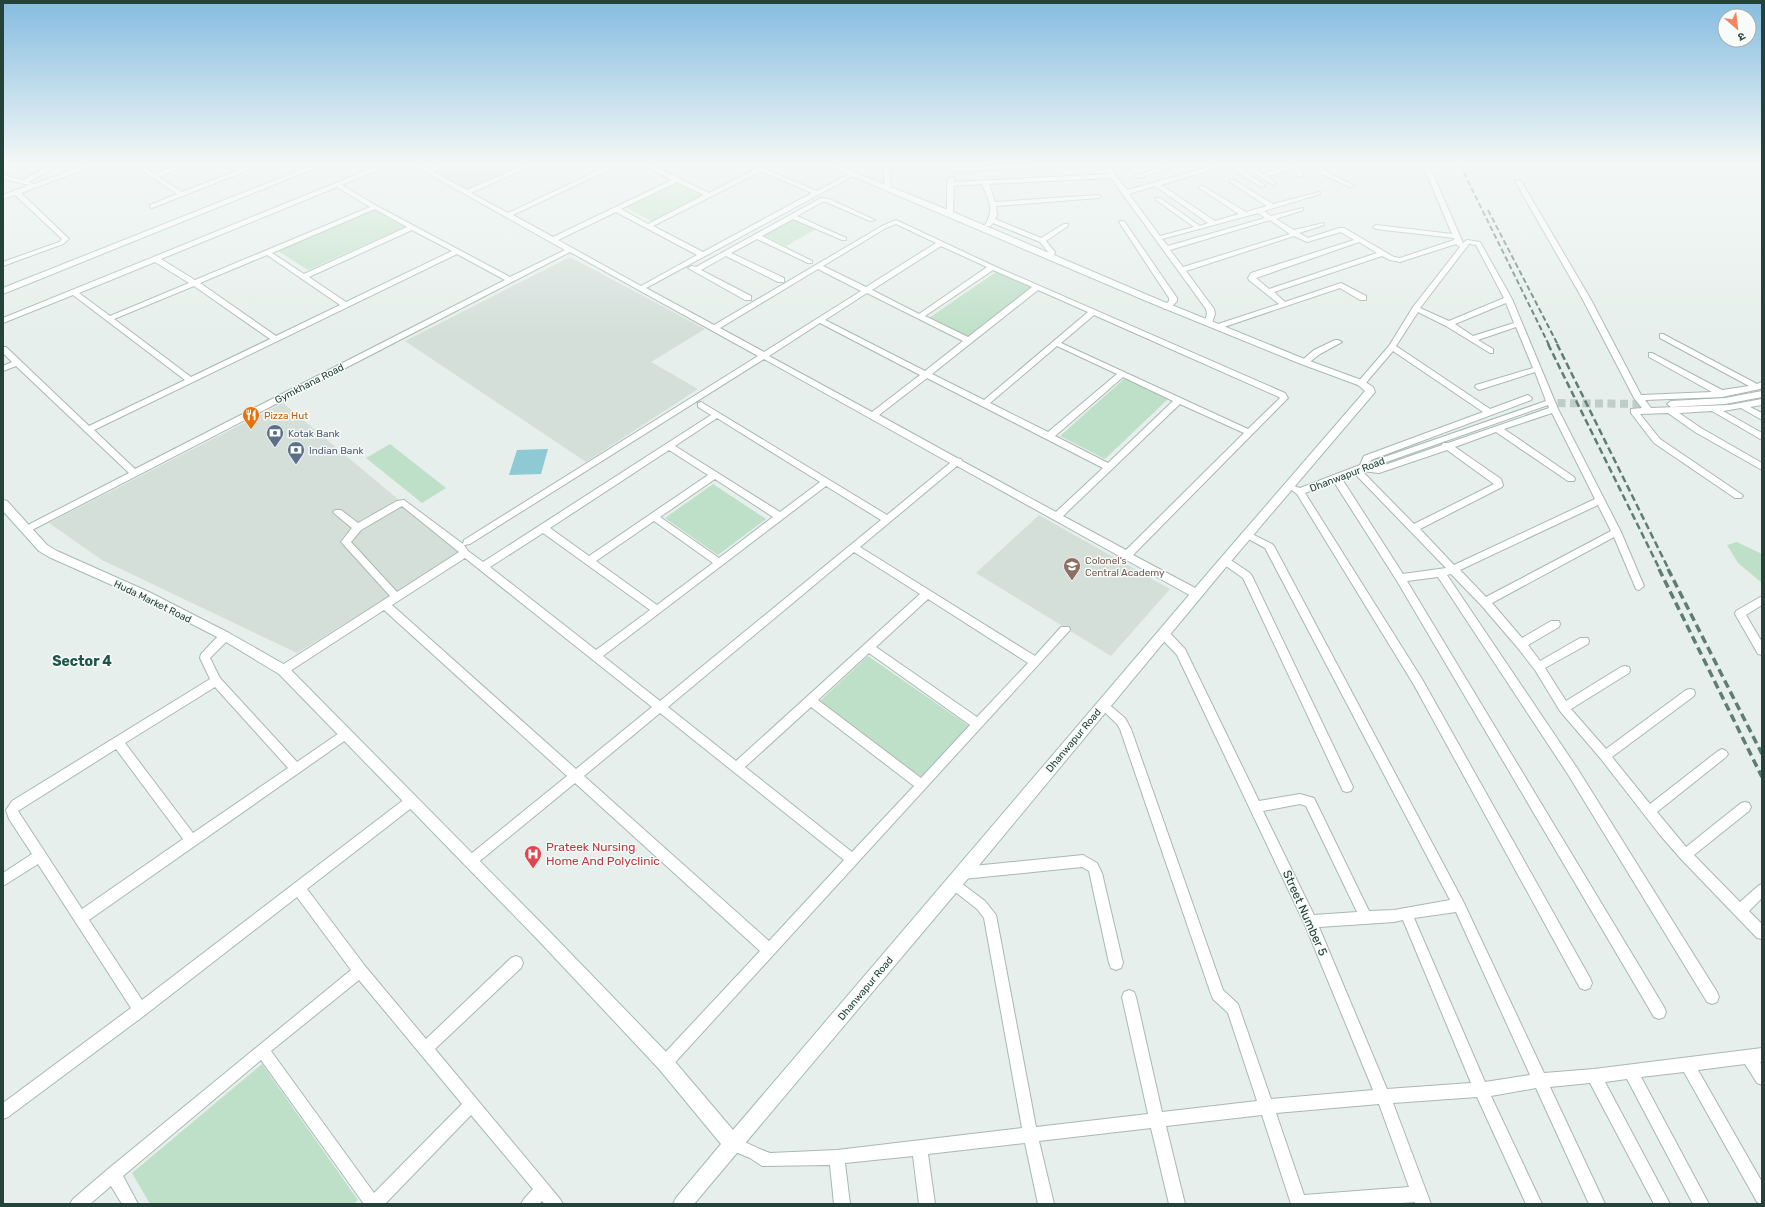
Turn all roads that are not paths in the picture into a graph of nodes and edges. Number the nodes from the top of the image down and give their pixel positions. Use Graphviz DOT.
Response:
graph roads {
  1 [pos="47,221"];
  2 [pos="176,221"];
  3 [pos="249,221"];
  4 [pos="342,221"];
  5 [pos="402,221"];
  6 [pos="520,221"];
  7 [pos="591,221"];
  8 [pos="641,221"];
  9 [pos="659,221"];
  10 [pos="764,221"];
  11 [pos="782,221"];
  12 [pos="804,221"];
  13 [pos="965,221"];
  14 [pos="991,221"];
  15 [pos="995,221"];
  16 [pos="1146,221"];
  17 [pos="1190,221"];
  18 [pos="1210,221"];
  19 [pos="1222,221"];
  20 [pos="1260,221"];
  21 [pos="1276,221"];
  22 [pos="1450,221"];
  23 [pos="1541,221"];
  24 [pos="1122,222"];
  25 [pos="1214,224"];
  26 [pos="1322,224"];
  27 [pos="1066,225"];
  28 [pos="650,226"];
  29 [pos="412,227"];
  30 [pos="1376,227"];
  31 [pos="1199,228"];
  32 [pos="983,230"];
  33 [pos="1294,234"];
  34 [pos="756,236"];
  35 [pos="1158,238"];
  36 [pos="1457,238"];
  37 [pos="554,239"];
  38 [pos="844,239"];
  39 [pos="1360,240"];
  40 [pos="1042,242"];
  41 [pos="939,244"];
  42 [pos="571,249"];
  43 [pos="1166,249"];
  44 [pos="1462,249"];
  45 [pos="458,252"];
  46 [pos="268,253"];
  47 [pos="725,253"];
  48 [pos="1382,254"];
  49 [pos="702,255"];
  50 [pos="1050,258"];
  51 [pos="156,259"];
  52 [pos="3,264"];
  53 [pos="814,264"];
  54 [pos="685,265"];
  55 [pos="992,267"];
  56 [pos="696,270"];
  57 [pos="1182,270"];
  58 [pos="303,277"];
  59 [pos="510,280"];
  60 [pos="781,280"];
  61 [pos="196,284"];
  62 [pos="1037,287"];
  63 [pos="642,288"];
  64 [pos="868,290"];
  65 [pos="3,291"];
  66 [pos="73,292"];
  67 [pos="1268,292"];
  68 [pos="748,298"];
  69 [pos="1363,298"];
  70 [pos="1508,299"];
  71 [pos="346,305"];
  72 [pos="1285,305"];
  73 [pos="1167,307"];
  74 [pos="1416,310"];
  75 [pos="1094,312"];
  76 [pos="921,316"];
  77 [pos="109,319"];
  78 [pos="819,320"];
  79 [pos="3,321"];
  80 [pos="1208,323"];
  81 [pos="1449,324"];
  82 [pos="1518,324"];
  83 [pos="1218,327"];
  84 [pos="716,328"];
  85 [pos="1663,336"];
  86 [pos="275,339"];
  87 [pos="1473,340"];
  88 [pos="969,341"];
  89 [pos="1338,342"];
  90 [pos="1056,343"];
  91 [pos="1392,347"];
  92 [pos="3,349"];
  93 [pos="1490,351"];
  94 [pos="764,355"];
  95 [pos="1652,355"];
  96 [pos="1304,362"];
  97 [pos="17,363"];
  98 [pos="1537,368"];
  99 [pos="3,369"];
  100 [pos="926,374"];
  101 [pos="1122,374"];
  102 [pos="190,380"];
  103 [pos="1361,383"];
  104 [pos="1479,387"];
  105 [pos="1760,389"];
  106 [pos="1722,394"];
  107 [pos="1528,398"];
  108 [pos="1638,398"];
  109 [pos="1179,400"];
  110 [pos="1545,402"];
  111 [pos="1762,402"];
  112 [pos="984,404"];
  113 [pos="701,405"];
  114 [pos="1743,406"];
  115 [pos="1648,408"];
  116 [pos="1554,409"];
  117 [pos="1714,409"];
  118 [pos="1671,411"];
  119 [pos="1489,412"];
  120 [pos="716,415"];
  121 [pos="874,415"];
  122 [pos="1762,417"];
  123 [pos="1496,428"];
  124 [pos="89,429"];
  125 [pos="1250,433"];
  126 [pos="1049,436"];
  127 [pos="1762,437"];
  128 [pos="1446,445"];
  129 [pos="669,446"];
  130 [pos="958,461"];
  131 [pos="1109,467"];
  132 [pos="1762,467"];
  133 [pos="1360,468"];
  134 [pos="135,474"];
  135 [pos="715,475"];
  136 [pos="1336,479"];
  137 [pos="1571,479"];
  138 [pos="826,482"];
  139 [pos="1293,489"];
  140 [pos="1738,496"];
  141 [pos="1600,500"];
  142 [pos="3,504"];
  143 [pos="338,512"];
  144 [pos="1058,516"];
  145 [pos="654,517"];
  146 [pos="780,517"];
  147 [pos="888,520"];
  148 [pos="358,528"];
  149 [pos="542,528"];
  150 [pos="27,529"];
  151 [pos="1412,529"];
  152 [pos="1616,532"];
  153 [pos="1246,534"];
  154 [pos="467,542"];
  155 [pos="853,547"];
  156 [pos="465,553"];
  157 [pos="1128,554"];
  158 [pos="590,561"];
  159 [pos="1226,561"];
  160 [pos="720,563"];
  161 [pos="483,567"];
  162 [pos="1446,572"];
  163 [pos="1400,578"];
  164 [pos="1639,586"];
  165 [pos="927,594"];
  166 [pos="1197,594"];
  167 [pos="397,598"];
  168 [pos="1762,600"];
  169 [pos="1485,602"];
  170 [pos="385,605"];
  171 [pos="657,610"];
  172 [pos="1555,624"];
  173 [pos="1065,630"];
  174 [pos="1164,634"];
  175 [pos="225,636"];
  176 [pos="1759,636"];
  177 [pos="1584,641"];
  178 [pos="1521,644"];
  179 [pos="868,647"];
  180 [pos="1762,651"];
  181 [pos="596,656"];
  182 [pos="1036,662"];
  183 [pos="1539,667"];
  184 [pos="283,670"];
  185 [pos="1625,670"];
  186 [pos="216,681"];
  187 [pos="1690,693"];
  188 [pos="810,700"];
  189 [pos="1102,705"];
  190 [pos="661,706"];
  191 [pos="1564,708"];
  192 [pos="978,724"];
  193 [pos="346,734"];
  194 [pos="118,742"];
  195 [pos="1722,754"];
  196 [pos="1605,756"];
  197 [pos="737,767"];
  198 [pos="295,768"];
  199 [pos="576,776"];
  200 [pos="922,784"];
  201 [pos="1347,787"];
  202 [pos="410,802"];
  203 [pos="1255,807"];
  204 [pos="1745,807"];
  205 [pos="1648,812"];
  206 [pos="191,840"];
  207 [pos="1685,855"];
  208 [pos="40,856"];
  209 [pos="853,860"];
  210 [pos="470,861"];
  211 [pos="963,873"];
  212 [pos="3,880"];
  213 [pos="953,883"];
  214 [pos="298,888"];
  215 [pos="1762,890"];
  216 [pos="1459,905"];
  217 [pos="1741,912"];
  218 [pos="1406,913"];
  219 [pos="80,918"];
  220 [pos="1366,918"];
  221 [pos="1310,921"];
  222 [pos="1762,934"];
  223 [pos="769,950"];
  224 [pos="516,963"];
  225 [pos="1116,963"];
  226 [pos="360,971"];
  227 [pos="1585,983"];
  228 [pos="1129,997"];
  229 [pos="1712,997"];
  230 [pos="140,1010"];
  231 [pos="1659,1012"];
  232 [pos="425,1049"];
  233 [pos="262,1050"];
  234 [pos="1755,1056"];
  235 [pos="665,1063"];
  236 [pos="1686,1064"];
  237 [pos="1630,1071"];
  238 [pos="1594,1076"];
  239 [pos="1762,1078"];
  240 [pos="1538,1081"];
  241 [pos="1481,1090"];
  242 [pos="1383,1096"];
  243 [pos="471,1105"];
  244 [pos="1267,1107"];
  245 [pos="4,1110"];
  246 [pos="1156,1121"];
  247 [pos="1030,1133"];
  248 [pos="733,1144"];
  249 [pos="920,1149"];
  250 [pos="837,1157"];
  251 [pos="113,1174"];
  252 [pos="542,1190"];
  253 [pos="1762,1196"];
  254 [pos="1421,1199"];
  255 [pos="1299,1203"];
  256 [pos="78,1204"];
  257 [pos="130,1204"];
  258 [pos="373,1204"];
  259 [pos="529,1204"];
  260 [pos="555,1204"];
  261 [pos="682,1204"];
  262 [pos="842,1204"];
  263 [pos="927,1204"];
  264 [pos="1046,1204"];
  265 [pos="1178,1204"];
  266 [pos="1534,1204"];
  267 [pos="1597,1204"];
  268 [pos="1662,1204"];
  269 [pos="1701,1204"];
  1 -- 52 [label="street"];
  2 -- 65 [label="street"];
  3 -- 51 [label="street"];
  4 -- 46 [label="street"];
  5 -- 29 [label="street"];
  6 -- 37 [label="street"];
  7 -- 37 [label="street"];
  8 -- 28 [label="street"];
  9 -- 28 [label="street"];
  10 -- 49 [label="street"];
  11 -- 34 [label="street"];
  12 -- 38 [label="street"];
  13 -- 32 [label="street"];
  14 -- 32 [label="street"];
  15 -- 40 [label="street"];
  16 -- 35 [label="street"];
  17 -- 31 [label="street"];
  18 -- 25 [label="street"];
  19 -- 25 [label="street"];
  20 -- 43 [label="street"];
  21 -- 33 [label="street"];
  22 -- 36 [label="street"];
  23 -- 108 [label="street"];
  24 -- 73 [label="street"];
  25 -- 31 [label="street"];
  26 -- 33 [label="street"];
  27 -- 40 [label="street"];
  28 -- 49 [label="street"];
  29 -- 45 [label="street"];
  29 -- 58 [label="street"];
  30 -- 36 [label="street"];
  31 -- 35 [label="street"];
  32 -- 50 [label="street"];
  33 -- 39 [label="street"];
  33 -- 57 [label="street"];
  34 -- 47 [label="street"];
  34 -- 53 [label="street"];
  35 -- 43 [label="street"];
  36 -- 44 [label="street"];
  36 -- 48 [label="street"];
  37 -- 42 [label="street"];
  39 -- 48 [label="street"];
  39 -- 67 [label="street"];
  40 -- 50 [label="street"];
  41 -- 53 [label="street"];
  41 -- 55 [label="street"];
  41 -- 64 [label="street"];
  42 -- 59 [label="street, Gymkhana Road"];
  42 -- 63 [label="street"];
  43 -- 57 [label="street"];
  44 -- 70 [label="street"];
  44 -- 74 [label="street"];
  45 -- 59 [label="street"];
  45 -- 71 [label="street"];
  46 -- 58 [label="street"];
  46 -- 61 [label="street"];
  47 -- 56 [label="street"];
  47 -- 60 [label="street"];
  48 -- 67 [label="street"];
  49 -- 54 [label="street"];
  50 -- 73 [label="street"];
  51 -- 61 [label="street"];
  51 -- 66 [label="street"];
  53 -- 64 [label="street"];
  53 -- 84 [label="street"];
  54 -- 56 [label="street"];
  54 -- 63 [label="street"];
  55 -- 62 [label="street"];
  55 -- 76 [label="street"];
  56 -- 68 [label="street"];
  57 -- 80 [label="street"];
  58 -- 71 [label="street"];
  59 -- 134 [label="street, Gymkhana Road"];
  61 -- 77 [label="street"];
  61 -- 86 [label="street"];
  62 -- 75 [label="street"];
  62 -- 88 [label="street"];
  63 -- 84 [label="street"];
  64 -- 76 [label="street"];
  64 -- 78 [label="street"];
  66 -- 77 [label="street"];
  66 -- 79 [label="street"];
  67 -- 72 [label="street"];
  69 -- 72 [label="street"];
  70 -- 81 [label="street"];
  70 -- 82 [label="street"];
  71 -- 86 [label="street"];
  72 -- 83 [label="street"];
  73 -- 80 [label="street"];
  74 -- 81 [label="street"];
  74 -- 91 [label="street"];
  75 -- 90 [label="street"];
  75 -- 125 [label="street"];
  76 -- 88 [label="street"];
  77 -- 102 [label="street"];
  78 -- 94 [label="street"];
  78 -- 100 [label="street"];
  80 -- 83 [label="street"];
  81 -- 87 [label="street"];
  82 -- 87 [label="street"];
  82 -- 98 [label="street"];
  83 -- 96 [label="street"];
  84 -- 94 [label="street"];
  85 -- 105 [label="street"];
  86 -- 102 [label="street"];
  87 -- 93 [label="street"];
  88 -- 100 [label="street"];
  89 -- 96 [label="street"];
  90 -- 101 [label="street"];
  90 -- 112 [label="street"];
  91 -- 103 [label="street"];
  91 -- 119 [label="street"];
  92 -- 97 [label="street"];
  94 -- 121 [label="street"];
  94 -- 154 [label="street"];
  95 -- 106 [label="street"];
  96 -- 103 [label="street"];
  97 -- 99 [label="street"];
  97 -- 124 [label="street"];
  98 -- 104 [label="street"];
  98 -- 116 [label="street"];
  100 -- 112 [label="street"];
  100 -- 121 [label="street"];
  101 -- 109 [label="street"];
  101 -- 126 [label="street"];
  102 -- 124 [label="street"];
  103 -- 139 [label="street"];
  105 -- 106 [label="street"];
  105 -- 115 [label="street"];
  106 -- 108 [label="street"];
  107 -- 119 [label="street"];
  108 -- 115 [label="street"];
  109 -- 125 [label="street"];
  109 -- 131 [label="street"];
  110 -- 133 [label="street, Dhanwapur Road"];
  111 -- 114 [label="street"];
  112 -- 126 [label="street"];
  113 -- 120 [label="street"];
  114 -- 117 [label="street"];
  114 -- 122 [label="street"];
  115 -- 118 [label="street"];
  115 -- 140 [label="street"];
  116 -- 123 [label="street"];
  116 -- 141 [label="street"];
  117 -- 118 [label="street"];
  117 -- 127 [label="street"];
  118 -- 132 [label="street"];
  119 -- 133 [label="street"];
  120 -- 129 [label="street"];
  120 -- 138 [label="street"];
  121 -- 130 [label="street"];
  123 -- 128 [label="street"];
  123 -- 137 [label="street"];
  124 -- 134 [label="street"];
  125 -- 157 [label="street"];
  126 -- 131 [label="street"];
  128 -- 133 [label="street"];
  128 -- 151 [label="street"];
  129 -- 135 [label="street"];
  129 -- 149 [label="street"];
  130 -- 144 [label="street"];
  130 -- 147 [label="street"];
  131 -- 144 [label="street"];
  133 -- 136 [label="street, Dhanwapur Road"];
  133 -- 151 [label="street"];
  134 -- 150 [label="street, Gymkhana Road"];
  135 -- 145 [label="street"];
  135 -- 146 [label="street"];
  136 -- 139 [label="street, Dhanwapur Road"];
  136 -- 163 [label="street"];
  138 -- 146 [label="street"];
  138 -- 147 [label="street"];
  139 -- 153 [label="street, Dhanwapur Road"];
  139 -- 227 [label="street"];
  141 -- 152 [label="street"];
  141 -- 162 [label="street"];
  142 -- 150 [label="street, Huda Market Road"];
  143 -- 148 [label="street"];
  144 -- 157 [label="street"];
  145 -- 158 [label="street"];
  145 -- 160 [label="street"];
  146 -- 160 [label="street"];
  147 -- 155 [label="street"];
  148 -- 156 [label="street"];
  148 -- 167 [label="street"];
  149 -- 158 [label="street"];
  149 -- 161 [label="street"];
  150 -- 175 [label="street, Huda Market Road"];
  151 -- 162 [label="street"];
  152 -- 164 [label="street"];
  152 -- 169 [label="street"];
  153 -- 159 [label="street, Dhanwapur Road"];
  153 -- 216 [label="street"];
  155 -- 165 [label="street"];
  155 -- 190 [label="street"];
  156 -- 161 [label="street"];
  156 -- 167 [label="street"];
  157 -- 166 [label="street"];
  158 -- 171 [label="street"];
  159 -- 166 [label="street, Dhanwapur Road"];
  159 -- 201 [label="street"];
  160 -- 171 [label="street"];
  161 -- 181 [label="street"];
  162 -- 163 [label="street"];
  162 -- 169 [label="street"];
  162 -- 229 [label="street"];
  163 -- 231 [label="street"];
  165 -- 179 [label="street"];
  165 -- 182 [label="street"];
  166 -- 174 [label="street, Dhanwapur Road"];
  167 -- 170 [label="street"];
  168 -- 176 [label="street"];
  169 -- 178 [label="street"];
  170 -- 184 [label="street"];
  170 -- 199 [label="street"];
  171 -- 181 [label="street"];
  172 -- 178 [label="street"];
  173 -- 182 [label="street"];
  174 -- 189 [label="street, Dhanwapur Road"];
  174 -- 203 [label="street, Street Number 5"];
  175 -- 184 [label="street, Huda Market Road"];
  175 -- 186 [label="street"];
  176 -- 180 [label="street"];
  177 -- 183 [label="street"];
  178 -- 183 [label="street"];
  179 -- 188 [label="street"];
  179 -- 192 [label="street"];
  181 -- 190 [label="street"];
  182 -- 192 [label="street"];
  183 -- 191 [label="street"];
  184 -- 193 [label="street, Huda Market Road"];
  185 -- 191 [label="street"];
  186 -- 194 [label="street"];
  186 -- 198 [label="street"];
  187 -- 196 [label="street"];
  188 -- 197 [label="street"];
  188 -- 200 [label="street"];
  189 -- 211 [label="street, Dhanwapur Road"];
  189 -- 244 [label="street"];
  190 -- 197 [label="street"];
  190 -- 199 [label="street"];
  191 -- 196 [label="street"];
  192 -- 200 [label="street"];
  193 -- 198 [label="street"];
  193 -- 202 [label="street, Huda Market Road"];
  194 -- 206 [label="street"];
  194 -- 208 [label="street"];
  195 -- 205 [label="street"];
  196 -- 205 [label="street"];
  197 -- 209 [label="street"];
  198 -- 206 [label="street"];
  199 -- 210 [label="street"];
  199 -- 223 [label="street"];
  200 -- 209 [label="street"];
  202 -- 210 [label="street, Huda Market Road"];
  202 -- 214 [label="street"];
  203 -- 220 [label="street"];
  203 -- 221 [label="street, Street Number 5"];
  204 -- 207 [label="street"];
  205 -- 207 [label="street"];
  206 -- 219 [label="street"];
  207 -- 217 [label="street"];
  208 -- 212 [label="street"];
  208 -- 219 [label="street"];
  209 -- 223 [label="street"];
  210 -- 235 [label="street, Huda Market Road"];
  211 -- 213 [label="street, Dhanwapur Road"];
  211 -- 225 [label="street"];
  213 -- 247 [label="street"];
  213 -- 248 [label="street, Dhanwapur Road"];
  214 -- 226 [label="street"];
  214 -- 230 [label="street"];
  215 -- 217 [label="street"];
  216 -- 218 [label="street"];
  216 -- 240 [label="street"];
  217 -- 222 [label="street"];
  218 -- 220 [label="street"];
  218 -- 241 [label="street"];
  219 -- 230 [label="street"];
  220 -- 221 [label="street"];
  221 -- 242 [label="street, Street Number 5"];
  223 -- 235 [label="street"];
  224 -- 232 [label="street"];
  226 -- 232 [label="street"];
  226 -- 233 [label="street"];
  228 -- 246 [label="street"];
  230 -- 245 [label="street"];
  232 -- 243 [label="street"];
  233 -- 251 [label="street"];
  233 -- 258 [label="street"];
  234 -- 236 [label="street"];
  234 -- 239 [label="street"];
  235 -- 248 [label="street, Huda Market Road"];
  236 -- 237 [label="street"];
  236 -- 253 [label="street"];
  237 -- 238 [label="street"];
  237 -- 269 [label="street"];
  238 -- 240 [label="street"];
  238 -- 268 [label="street"];
  240 -- 241 [label="street"];
  240 -- 267 [label="street"];
  241 -- 242 [label="street"];
  241 -- 266 [label="street"];
  242 -- 244 [label="street"];
  242 -- 254 [label="street, Street Number 5"];
  243 -- 252 [label="street"];
  243 -- 258 [label="street"];
  244 -- 246 [label="street"];
  244 -- 255 [label="street"];
  246 -- 247 [label="street"];
  246 -- 265 [label="street"];
  247 -- 249 [label="street"];
  247 -- 264 [label="street"];
  248 -- 250 [label="street"];
  248 -- 261 [label="street, Dhanwapur Road"];
  249 -- 250 [label="street"];
  249 -- 263 [label="street"];
  250 -- 262 [label="street"];
  251 -- 256 [label="street"];
  251 -- 257 [label="street"];
  252 -- 259 [label="street"];
  252 -- 260 [label="street"];
  254 -- 255 [label="street"];
}
